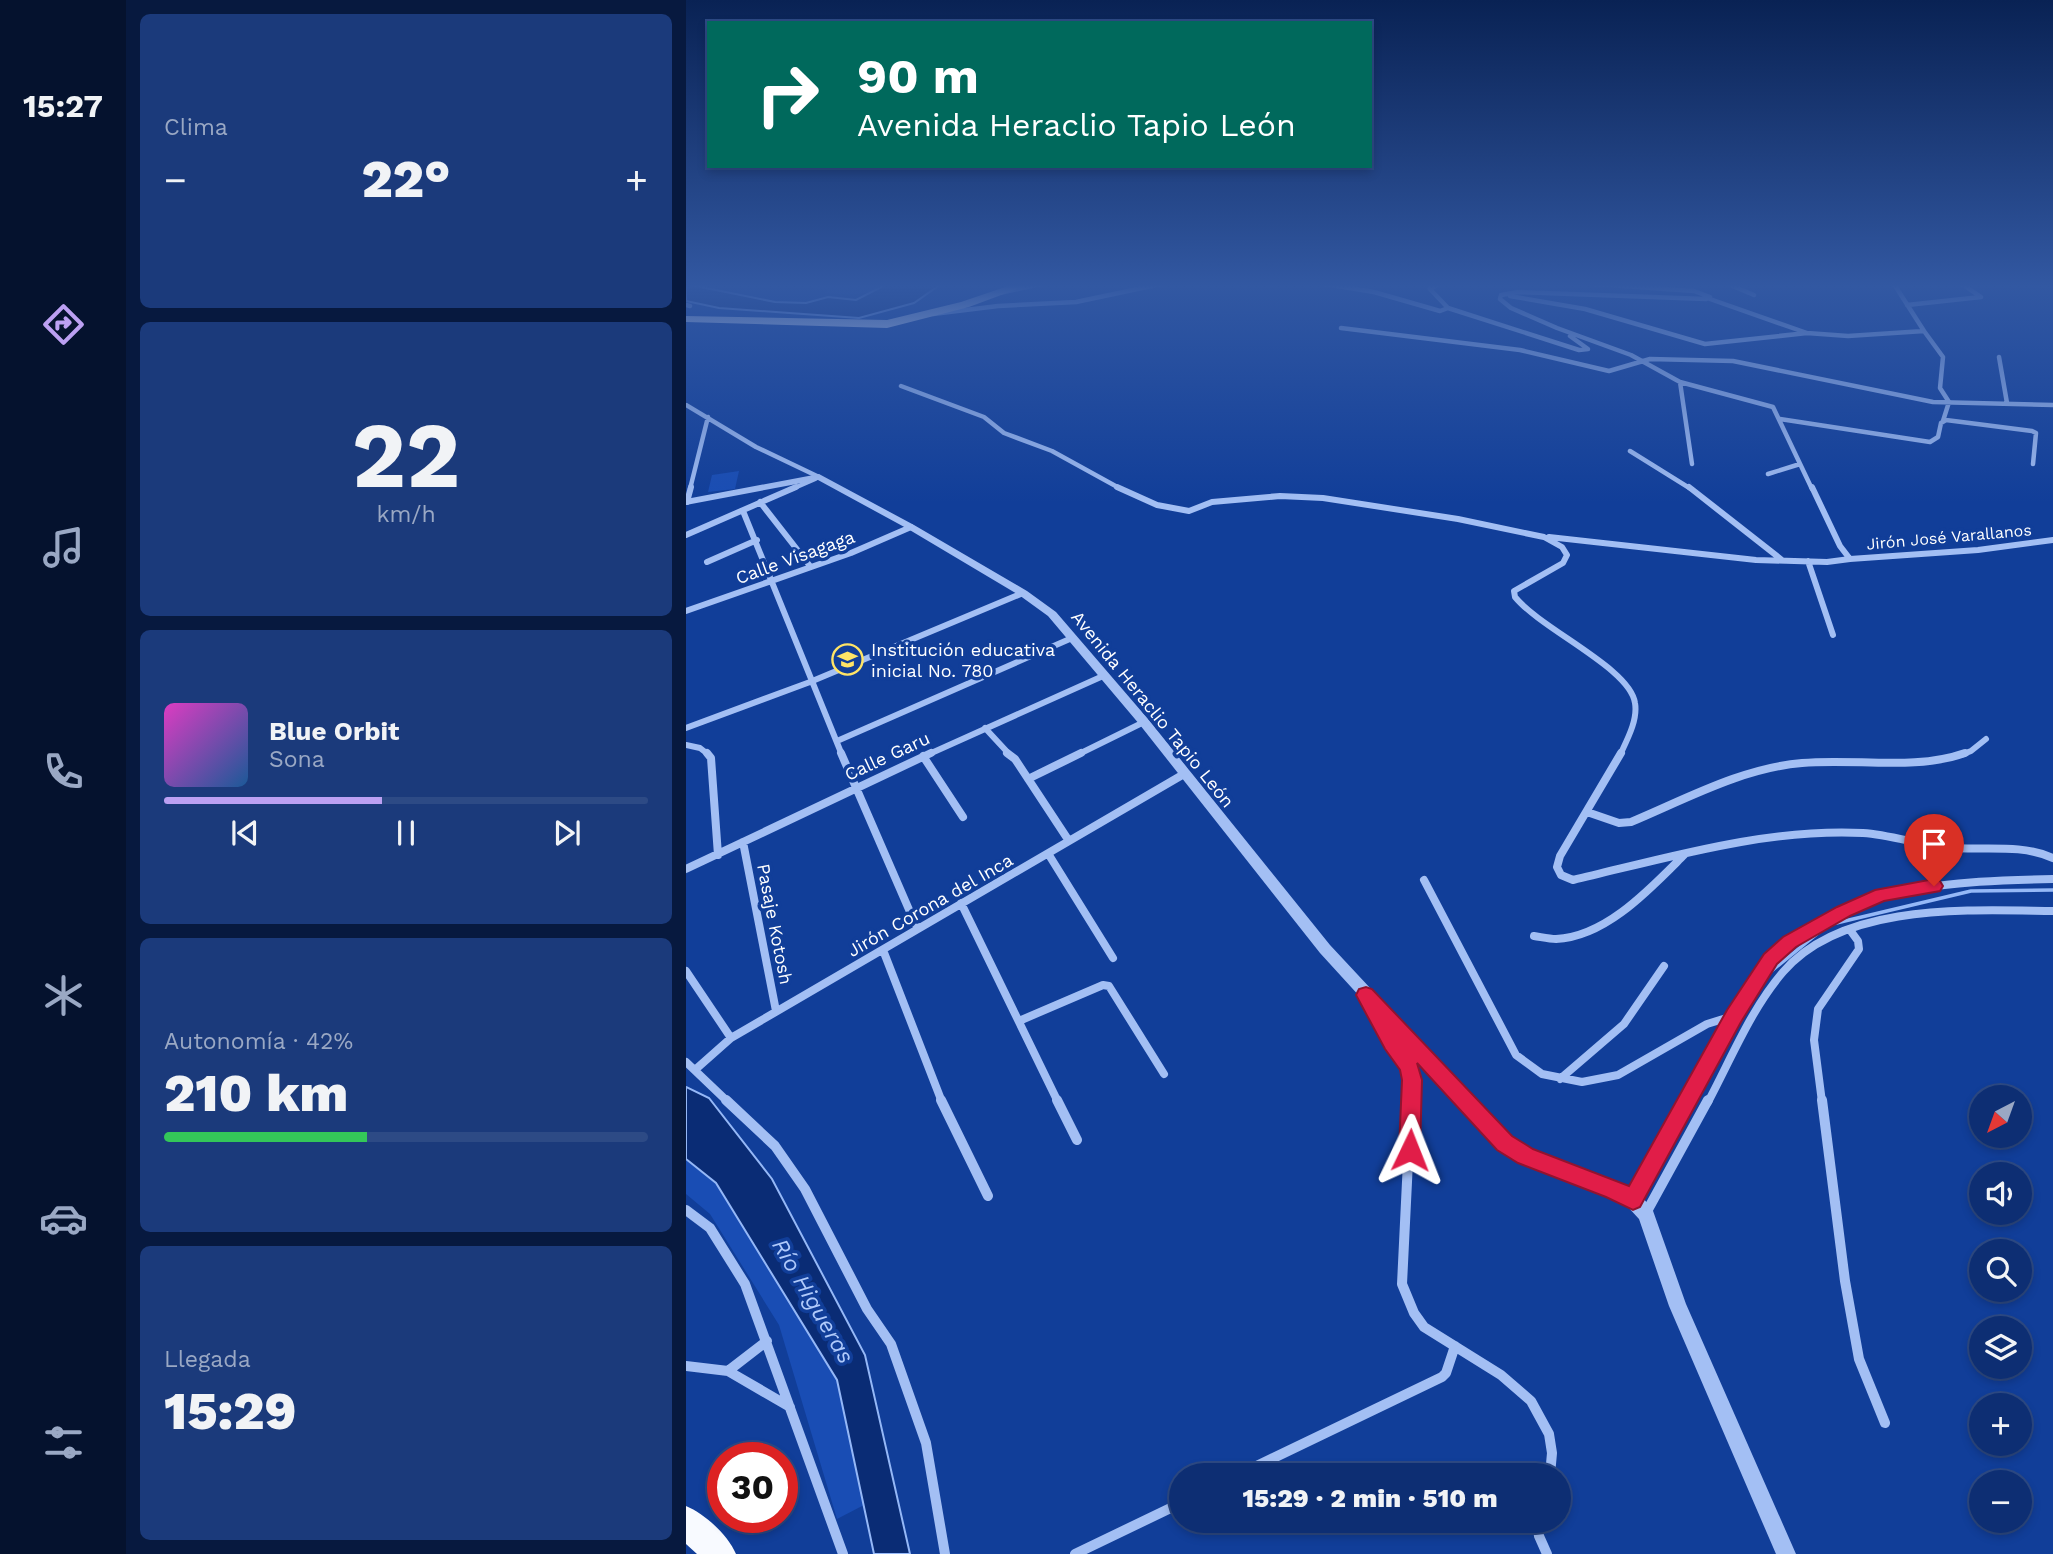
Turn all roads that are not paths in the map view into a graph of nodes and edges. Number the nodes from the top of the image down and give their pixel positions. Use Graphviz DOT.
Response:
graph roads {
  1 [pos="1546,357"];
  2 [pos="1632,357"];
  3 [pos="1943,357"];
  4 [pos="1999,357"];
  5 [pos="1641,361"];
  6 [pos="1680,382"];
  7 [pos="901,386"];
  8 [pos="1949,402"];
  9 [pos="2007,403"];
  10 [pos="2053,405"];
  11 [pos="686,407"];
  12 [pos="708,417"];
  13 [pos="1780,419"];
  14 [pos="1943,421"];
  15 [pos="1629,451"];
  16 [pos="1692,464"];
  17 [pos="1800,464"];
  18 [pos="2033,464"];
  19 [pos="1768,474"];
  20 [pos="819,477"];
  21 [pos="686,502"];
  22 [pos="760,502"];
  23 [pos="743,510"];
  24 [pos="912,527"];
  25 [pos="686,535"];
  26 [pos="1544,537"];
  27 [pos="757,540"];
  28 [pos="2053,540"];
  29 [pos="1850,559"];
  30 [pos="1783,560"];
  31 [pos="1808,561"];
  32 [pos="707,562"];
  33 [pos="810,566"];
  34 [pos="772,580"];
  35 [pos="1023,593"];
  36 [pos="686,611"];
  37 [pos="1833,635"];
  38 [pos="1072,638"];
  39 [pos="1103,676"];
  40 [pos="810,682"];
  41 [pos="1144,722"];
  42 [pos="686,728"];
  43 [pos="985,728"];
  44 [pos="1986,739"];
  45 [pos="837,741"];
  46 [pos="686,745"];
  47 [pos="923,756"];
  48 [pos="1184,774"];
  49 [pos="1028,779"];
  50 [pos="857,786"];
  51 [pos="1587,812"];
  52 [pos="962,817"];
  53 [pos="1069,841"];
  54 [pos="743,842"];
  55 [pos="718,855"];
  56 [pos="1049,855"];
  57 [pos="1684,855"];
  58 [pos="2053,858"];
  59 [pos="686,869"];
  60 [pos="2053,879"];
  61 [pos="1424,880"];
  62 [pos="961,903"];
  63 [pos="2053,911"];
  64 [pos="917,929"];
  65 [pos="1850,930"];
  66 [pos="1534,936"];
  67 [pos="883,950"];
  68 [pos="1114,958"];
  69 [pos="1664,966"];
  70 [pos="686,971"];
  71 [pos="1366,995"];
  72 [pos="776,1011"];
  73 [pos="1734,1016"];
  74 [pos="1019,1021"];
  75 [pos="731,1038"];
  76 [pos="686,1062"];
  77 [pos="696,1069"];
  78 [pos="1164,1074"];
  79 [pos="1560,1079"];
  80 [pos="1077,1140"];
  81 [pos="1504,1143"];
  82 [pos="988,1196"];
  83 [pos="1633,1200"];
  84 [pos="686,1210"];
  85 [pos="1646,1214"];
  86 [pos="767,1340"];
  87 [pos="1455,1346"];
  88 [pos="686,1366"];
  89 [pos="728,1371"];
  90 [pos="790,1408"];
  91 [pos="1885,1423"];
  92 [pos="1263,1463"];
  93 [pos="1551,1463"];
  94 [pos="1169,1509"];
  95 [pos="686,1522"];
  96 [pos="1539,1533"];
  97 [pos="720,1554"];
  98 [pos="844,1554"];
  99 [pos="945,1554"];
  100 [pos="1075,1554"];
  101 [pos="1547,1554"];
  102 [pos="1786,1554"];
  1 -- 5 [label="street"];
  2 -- 5 [label="street"];
  3 -- 8 [label="street"];
  4 -- 9 [label="street"];
  5 -- 6 [label="street"];
  5 -- 8 [label="street"];
  6 -- 13 [label="street"];
  6 -- 16 [label="street"];
  7 -- 26 [label="street"];
  8 -- 9 [label="street"];
  8 -- 14 [label="street"];
  9 -- 10 [label="street"];
  11 -- 12 [label="street, Avenida Heraclio Tapio León"];
  12 -- 20 [label="street, Avenida Heraclio Tapio León"];
  12 -- 21 [label="street"];
  13 -- 14 [label="street"];
  13 -- 17 [label="street, Jirón José Varallanos"];
  14 -- 18 [label="street"];
  15 -- 30 [label="street"];
  17 -- 19 [label="street"];
  17 -- 29 [label="street, Jirón José Varallanos"];
  20 -- 21 [label="street"];
  20 -- 22 [label="street"];
  20 -- 24 [label="street, Avenida Heraclio Tapio León"];
  22 -- 23 [label="street"];
  22 -- 33 [label="street"];
  23 -- 25 [label="street"];
  23 -- 27 [label="street"];
  24 -- 33 [label="street, Calle Visagaga"];
  24 -- 35 [label="street, Avenida Heraclio Tapio León"];
  26 -- 30 [label="street"];
  26 -- 51 [label="street"];
  27 -- 32 [label="street"];
  27 -- 34 [label="street"];
  28 -- 29 [label="street, Jirón José Varallanos"];
  29 -- 31 [label="street"];
  30 -- 31 [label="street"];
  31 -- 37 [label="street"];
  33 -- 34 [label="street, Calle Visagaga"];
  34 -- 36 [label="street, Calle Visagaga"];
  34 -- 40 [label="street"];
  35 -- 38 [label="street, Avenida Heraclio Tapio León"];
  35 -- 40 [label="street"];
  38 -- 39 [label="street, Avenida Heraclio Tapio León"];
  38 -- 45 [label="street"];
  39 -- 41 [label="street, Avenida Heraclio Tapio León"];
  39 -- 43 [label="street, Calle Garu"];
  40 -- 42 [label="street"];
  40 -- 45 [label="street"];
  41 -- 48 [label="street, Avenida Heraclio Tapio León"];
  41 -- 49 [label="street"];
  43 -- 47 [label="street, Calle Garu"];
  43 -- 49 [label="street"];
  44 -- 51 [label="street"];
  45 -- 50 [label="street"];
  46 -- 55 [label="street"];
  47 -- 50 [label="street, Calle Garu"];
  47 -- 52 [label="street"];
  48 -- 53 [label="street, Jirón Corona del Inca"];
  48 -- 71 [label="street, Avenida Heraclio Tapio León"];
  49 -- 53 [label="street"];
  50 -- 54 [label="street, Calle Garu"];
  50 -- 64 [label="street"];
  51 -- 57 [label="street"];
  53 -- 56 [label="street, Jirón Corona del Inca"];
  54 -- 55 [label="street, Calle Garu"];
  54 -- 72 [label="street, Pasaje Kotosh"];
  55 -- 59 [label="street, Calle Garu"];
  56 -- 62 [label="street, Jirón Corona del Inca"];
  56 -- 68 [label="street"];
  57 -- 58 [label="street"];
  57 -- 66 [label="street"];
  60 -- 73 [label="street"];
  61 -- 79 [label="street"];
  62 -- 64 [label="street, Jirón Corona del Inca"];
  62 -- 74 [label="street"];
  63 -- 65 [label="street"];
  64 -- 67 [label="street, Jirón Corona del Inca"];
  65 -- 85 [label="street"];
  65 -- 91 [label="street"];
  67 -- 72 [label="street, Jirón Corona del Inca"];
  67 -- 82 [label="street"];
  69 -- 79 [label="street"];
  70 -- 75 [label="street"];
  71 -- 81 [label="street, Avenida Heraclio Tapio León"];
  71 -- 87 [label="street"];
  72 -- 75 [label="street, Jirón Corona del Inca"];
  73 -- 79 [label="street"];
  73 -- 83 [label="street"];
  74 -- 78 [label="street"];
  74 -- 80 [label="street"];
  75 -- 77 [label="street, Jirón Corona del Inca"];
  76 -- 77 [label="street"];
  77 -- 99 [label="street"];
  81 -- 83 [label="street"];
  83 -- 85 [label="street"];
  84 -- 86 [label="street"];
  85 -- 102 [label="street"];
  86 -- 89 [label="street"];
  86 -- 90 [label="street"];
  87 -- 92 [label="street"];
  87 -- 93 [label="street"];
  88 -- 89 [label="street"];
  89 -- 90 [label="street"];
  90 -- 98 [label="street"];
  94 -- 100 [label="street"];
  95 -- 97 [label="highway"];
  96 -- 101 [label="street"];
}
